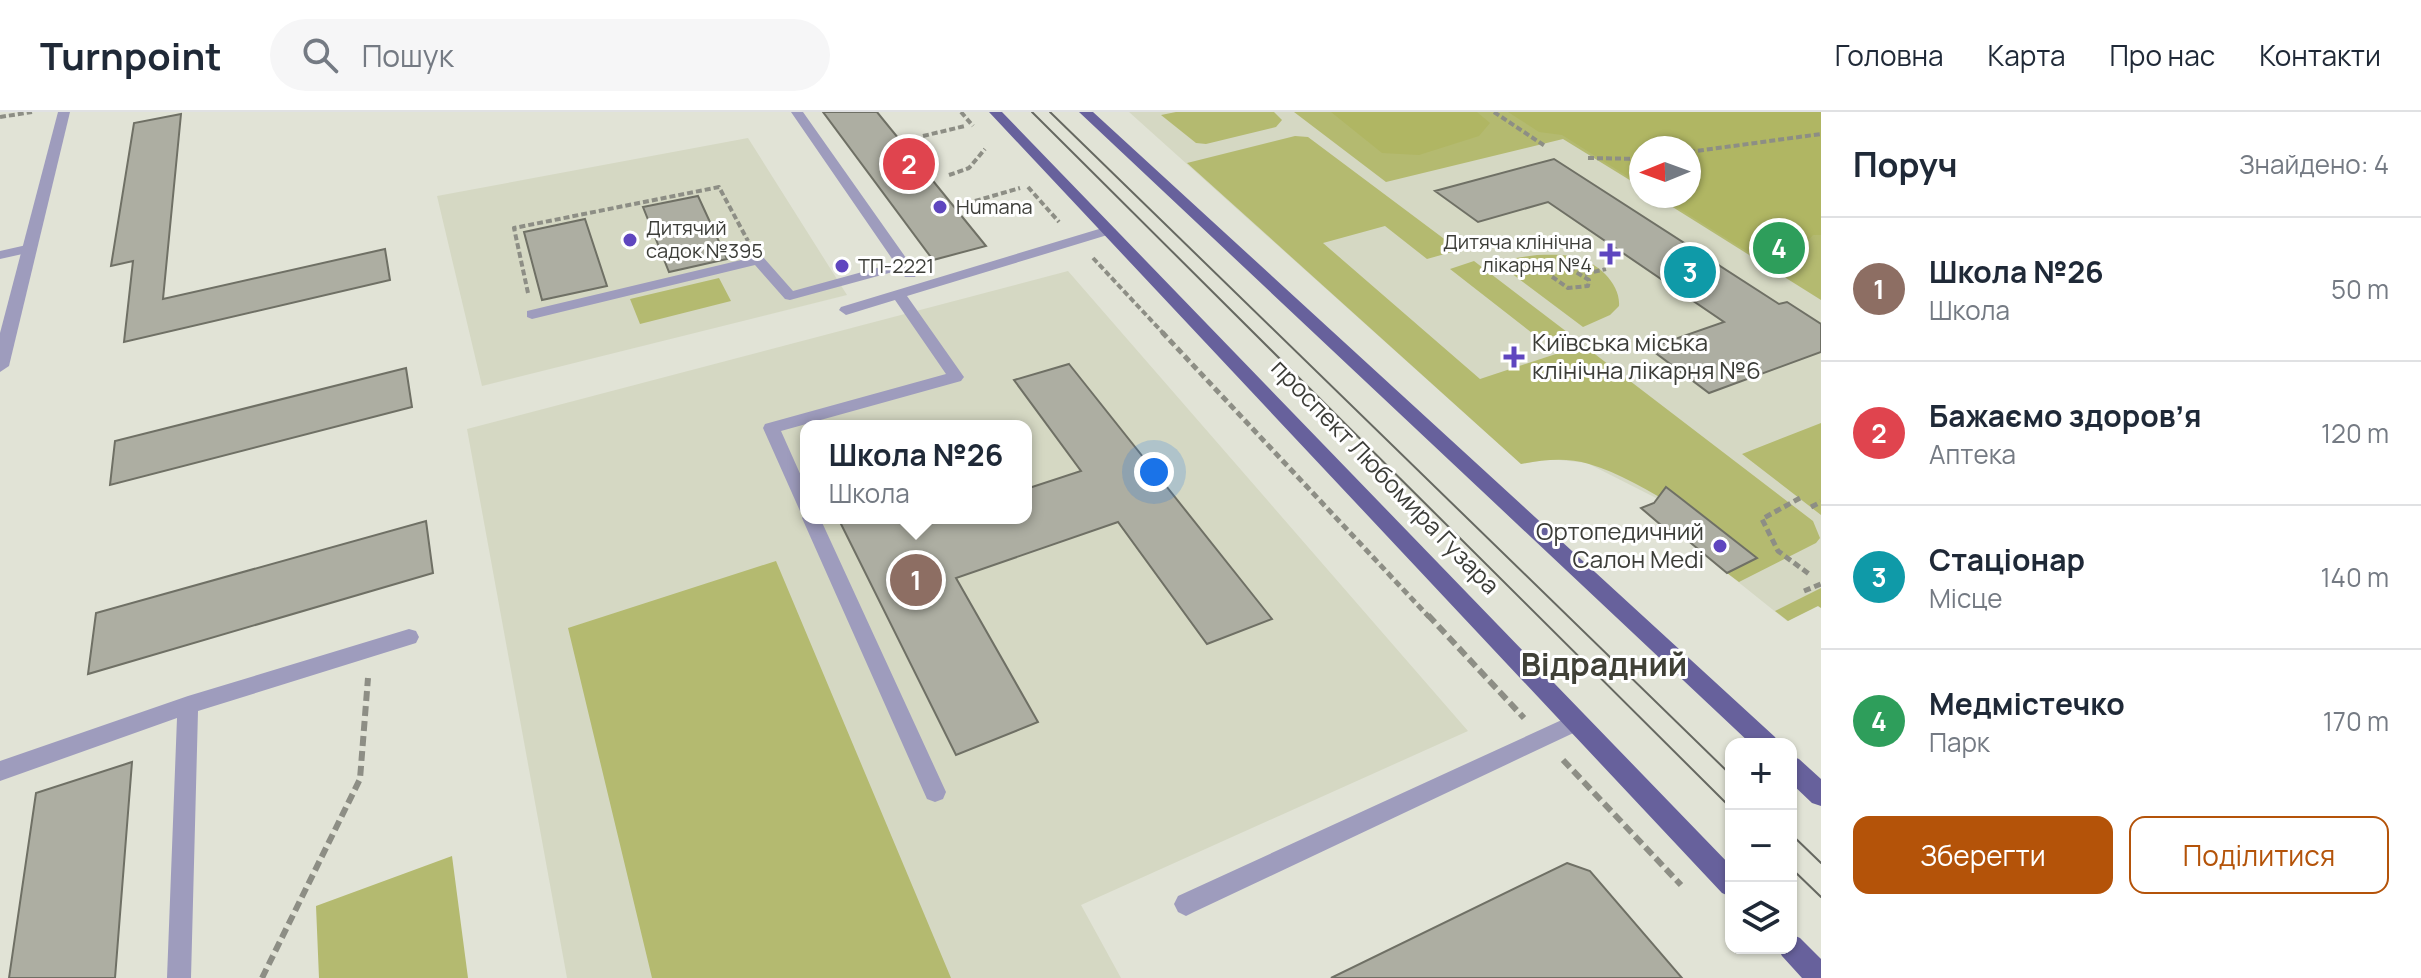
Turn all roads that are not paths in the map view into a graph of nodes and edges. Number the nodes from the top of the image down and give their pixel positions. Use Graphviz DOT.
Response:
graph roads {
  1 [pos="64,112"];
  2 [pos="797,112"];
  3 [pos="995,112"];
  4 [pos="1085,112"];
  5 [pos="1109,230"];
  6 [pos="31,248"];
  7 [pos="0,255"];
  8 [pos="904,265"];
  9 [pos="917,286"];
  10 [pos="897,293"];
  11 [pos="846,310"];
  12 [pos="532,314"];
  13 [pos="0,366"];
  14 [pos="800,420"];
  15 [pos="800,420"];
  16 [pos="800,493"];
  17 [pos="814,524"];
  18 [pos="409,637"];
  19 [pos="188,705"];
  20 [pos="1577,722"];
  21 [pos="1761,738"];
  22 [pos="0,771"];
  23 [pos="1797,773"];
  24 [pos="935,792"];
  25 [pos="1821,795"];
  26 [pos="1729,882"];
  27 [pos="1186,904"];
  28 [pos="1797,953"];
  29 [pos="179,978"];
  30 [pos="1820,978"];
  1 -- 6 [label="street"];
  2 -- 8 [label="lane"];
  3 -- 5 [label="main road, проспект Любомира Гузара"];
  4 -- 21 [label="main road"];
  5 -- 9 [label="lane"];
  5 -- 20 [label="main road, проспект Любомира Гузара"];
  6 -- 7 [label="lane"];
  6 -- 13 [label="street"];
  8 -- 9 [label="lane"];
  8 -- 12 [label="lane"];
  9 -- 10 [label="lane"];
  10 -- 11 [label="lane"];
  10 -- 15 [label="lane"];
  14 -- 16 [label="lane"];
  17 -- 24 [label="lane"];
  18 -- 19 [label="lane"];
  19 -- 22 [label="lane"];
  19 -- 29 [label="lane"];
  20 -- 26 [label="main road, проспект Любомира Гузара"];
  20 -- 27 [label="lane"];
  23 -- 25 [label="main road"];
  28 -- 30 [label="main road"];
}
